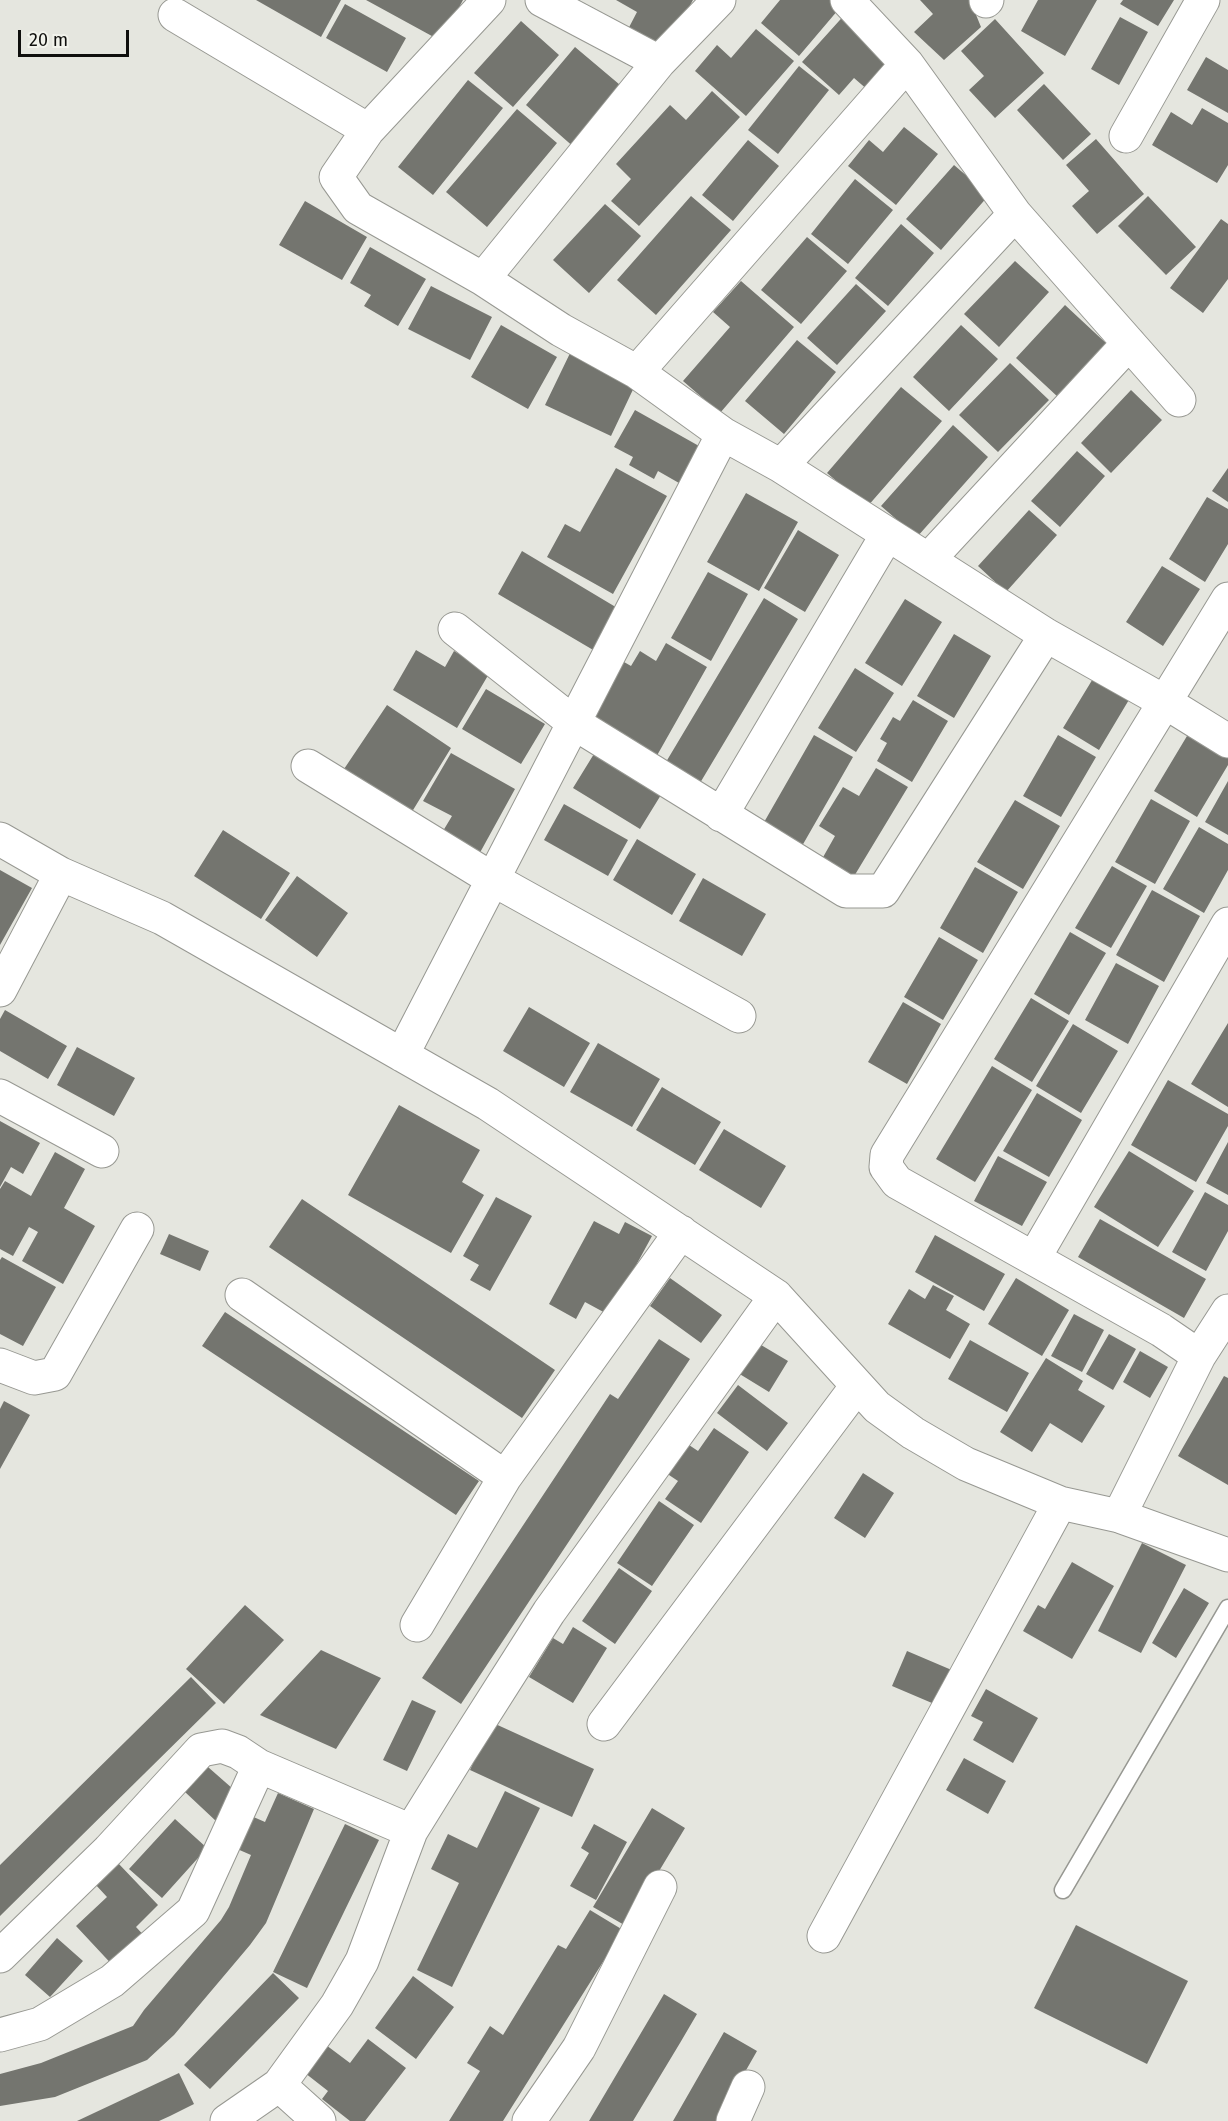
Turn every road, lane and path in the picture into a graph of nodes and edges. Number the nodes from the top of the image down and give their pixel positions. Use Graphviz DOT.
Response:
graph roads {
  1 [pos="489,0"];
  2 [pos="542,0"];
  3 [pos="719,0"];
  4 [pos="847,0"];
  5 [pos="1203,0"];
  6 [pos="175,15"];
  7 [pos="659,62"];
  8 [pos="907,64"];
  9 [pos="368,129"];
  10 [pos="1126,136"];
  11 [pos="1015,214"];
  12 [pos="483,279"];
  13 [pos="1129,343"];
  14 [pos="637,372"];
  15 [pos="1179,400"];
  16 [pos="723,434"];
  17 [pos="781,466"];
  18 [pos="887,535"];
  19 [pos="929,560"];
  20 [pos="1228,599"];
  21 [pos="455,629"];
  22 [pos="1046,636"];
  23 [pos="1165,702"];
  24 [pos="574,723"];
  25 [pos="1228,741"];
  26 [pos="309,766"];
  27 [pos="721,815"];
  28 [pos="0,839"];
  29 [pos="61,874"];
  30 [pos="494,880"];
  31 [pos="1228,924"];
  32 [pos="0,990"];
  33 [pos="739,1016"];
  34 [pos="402,1055"];
  35 [pos="0,1096"];
  36 [pos="102,1151"];
  37 [pos="137,1229"];
  38 [pos="681,1232"];
  39 [pos="1034,1258"];
  40 [pos="242,1295"];
  41 [pos="776,1296"];
  42 [pos="1228,1311"];
  43 [pos="1199,1356"];
  44 [pos="0,1365"];
  45 [pos="857,1386"];
  46 [pos="505,1477"];
  47 [pos="1060,1503"];
  48 [pos="1119,1516"];
  49 [pos="1228,1555"];
  50 [pos="1228,1608"];
  51 [pos="417,1625"];
  52 [pos="604,1724"];
  53 [pos="260,1766"];
  54 [pos="411,1832"];
  55 [pos="660,1887"];
  56 [pos="1063,1890"];
  57 [pos="824,1936"];
  58 [pos="0,1956"];
  59 [pos="0,2035"];
  60 [pos="279,2085"];
  61 [pos="748,2087"];
  62 [pos="227,2121"];
  63 [pos="320,2121"];
  64 [pos="529,2121"];
  65 [pos="733,2121"];
  1 -- 9 [label="street"];
  2 -- 7 [label="street"];
  3 -- 7 [label="street"];
  4 -- 8 [label="street"];
  5 -- 10 [label="street"];
  6 -- 9 [label="street"];
  7 -- 12 [label="street"];
  8 -- 11 [label="street"];
  8 -- 14 [label="street"];
  9 -- 12 [label="street"];
  11 -- 13 [label="street"];
  11 -- 17 [label="street"];
  12 -- 14 [label="street"];
  13 -- 15 [label="street"];
  13 -- 19 [label="street"];
  14 -- 16 [label="street"];
  16 -- 17 [label="street"];
  16 -- 24 [label="street"];
  17 -- 18 [label="street"];
  18 -- 19 [label="street"];
  18 -- 27 [label="street"];
  19 -- 22 [label="street"];
  20 -- 23 [label="street"];
  21 -- 24 [label="street"];
  22 -- 23 [label="street"];
  22 -- 27 [label="street"];
  23 -- 25 [label="street"];
  23 -- 39 [label="street"];
  24 -- 27 [label="street"];
  24 -- 30 [label="street"];
  26 -- 30 [label="street"];
  28 -- 29 [label="street"];
  29 -- 32 [label="street"];
  29 -- 34 [label="street"];
  30 -- 33 [label="street"];
  30 -- 34 [label="street"];
  31 -- 39 [label="street"];
  34 -- 38 [label="street"];
  35 -- 36 [label="street"];
  37 -- 44 [label="street"];
  38 -- 41 [label="street"];
  38 -- 46 [label="street"];
  39 -- 43 [label="street"];
  40 -- 46 [label="street"];
  41 -- 45 [label="street"];
  41 -- 54 [label="street"];
  42 -- 43 [label="street"];
  43 -- 48 [label="street"];
  45 -- 47 [label="street"];
  45 -- 52 [label="street"];
  46 -- 51 [label="street"];
  47 -- 48 [label="street"];
  47 -- 57 [label="street"];
  48 -- 49 [label="street"];
  50 -- 56 [label="lane"];
  53 -- 54 [label="street"];
  53 -- 58 [label="street"];
  53 -- 59 [label="street"];
  54 -- 60 [label="street"];
  55 -- 64 [label="street"];
  60 -- 62 [label="street"];
  60 -- 63 [label="street"];
  61 -- 65 [label="street"];
}
